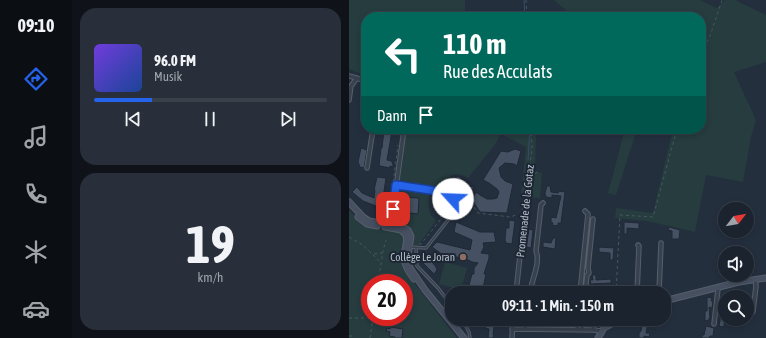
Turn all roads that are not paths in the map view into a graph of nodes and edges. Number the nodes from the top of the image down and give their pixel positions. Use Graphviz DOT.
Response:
graph roads {
  1 [pos="349,76"];
  2 [pos="357,78"];
  3 [pos="361,79"];
  4 [pos="349,100"];
  5 [pos="372,134"];
  6 [pos="403,134"];
  7 [pos="367,168"];
  8 [pos="396,185"];
  9 [pos="438,192"];
  10 [pos="445,193"];
  11 [pos="453,195"];
  12 [pos="526,200"];
  13 [pos="349,202"];
  14 [pos="543,203"];
  15 [pos="349,207"];
  16 [pos="585,211"];
  17 [pos="453,218"];
  18 [pos="593,218"];
  19 [pos="391,226"];
  20 [pos="661,243"];
  21 [pos="637,244"];
  22 [pos="411,247"];
  23 [pos="766,278"];
  24 [pos="755,279"];
  25 [pos="517,286"];
  26 [pos="532,286"];
  27 [pos="581,286"];
  28 [pos="586,286"];
  29 [pos="637,286"];
  30 [pos="659,286"];
  31 [pos="717,287"];
  32 [pos="445,297"];
  33 [pos="671,299"];
  34 [pos="754,303"];
  35 [pos="714,324"];
  36 [pos="466,326"];
  37 [pos="512,326"];
  38 [pos="525,326"];
  39 [pos="577,326"];
  40 [pos="582,326"];
  41 [pos="594,326"];
  42 [pos="607,326"];
  43 [pos="512,329"];
  44 [pos="525,329"];
  45 [pos="468,330"];
  46 [pos="577,330"];
  47 [pos="582,330"];
  48 [pos="593,330"];
  49 [pos="601,331"];
  50 [pos="461,336"];
  51 [pos="470,338"];
  52 [pos="512,338"];
  53 [pos="598,338"];
  1 -- 2 [label="street"];
  2 -- 3 [label="street"];
  2 -- 4 [label="street"];
  5 -- 7 [label="street"];
  6 -- 8 [label="street"];
  8 -- 9 [label="lane"];
  8 -- 19 [label="street"];
  9 -- 10 [label="lane"];
  9 -- 11 [label="lane"];
  10 -- 11 [label="lane"];
  10 -- 11 [label="lane"];
  12 -- 25 [label="street, Promenade de la Gotaz"];
  13 -- 19 [label="main road"];
  14 -- 26 [label="street"];
  15 -- 19 [label="main road"];
  16 -- 27 [label="street"];
  17 -- 22 [label="lane"];
  18 -- 28 [label="street"];
  19 -- 22 [label="main road"];
  20 -- 30 [label="street"];
  21 -- 29 [label="street"];
  22 -- 32 [label="lane"];
  22 -- 50 [label="main road"];
  23 -- 24 [label="main road"];
  24 -- 31 [label="main road"];
  24 -- 34 [label="street"];
  31 -- 33 [label="main road"];
  31 -- 35 [label="street"];
  36 -- 45 [label="lane"];
  37 -- 43 [label="street"];
  38 -- 44 [label="street"];
  39 -- 46 [label="street"];
  40 -- 47 [label="street"];
  41 -- 48 [label="street"];
  42 -- 49 [label="main road"];
  43 -- 44 [label="street"];
  43 -- 52 [label="street"];
  44 -- 46 [label="street"];
  45 -- 50 [label="lane"];
  45 -- 51 [label="lane"];
  46 -- 47 [label="street"];
  47 -- 48 [label="street"];
  48 -- 49 [label="street"];
  49 -- 53 [label="main road"];
}
